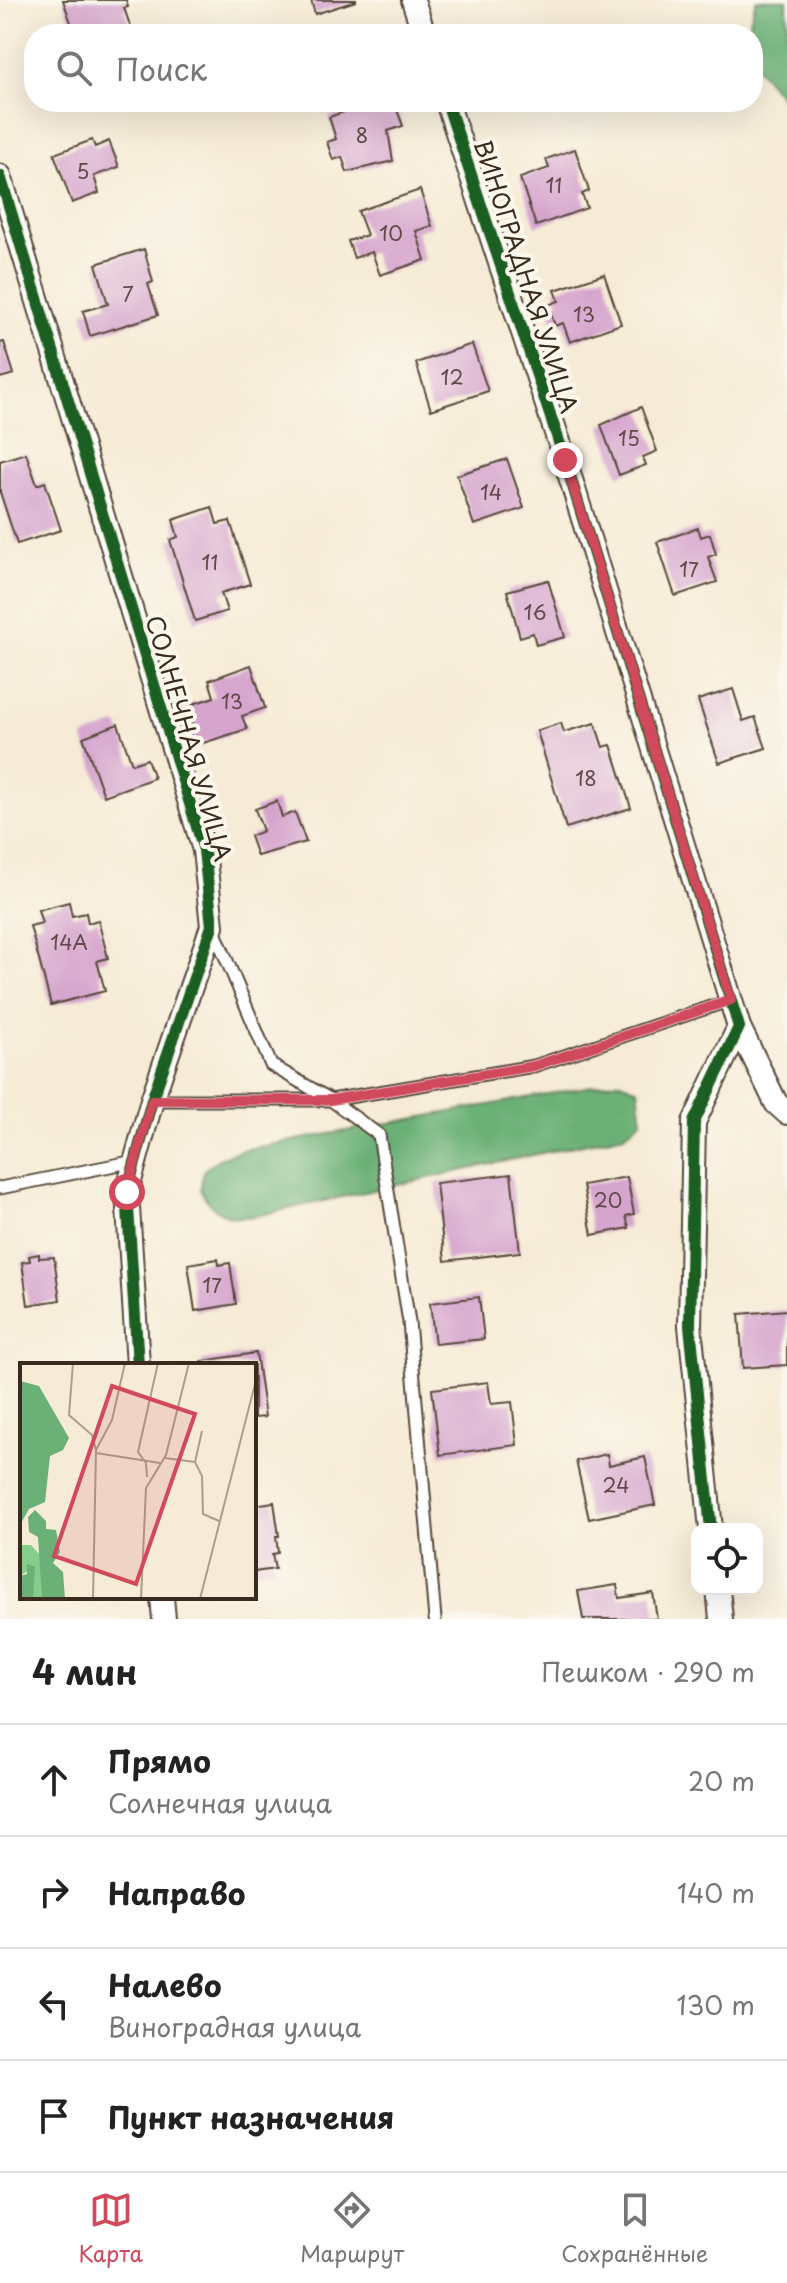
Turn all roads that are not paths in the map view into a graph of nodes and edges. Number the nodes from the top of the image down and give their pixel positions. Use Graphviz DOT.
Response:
graph roads {
  1 [pos="413,0"];
  2 [pos="421,24"];
  3 [pos="450,112"];
  4 [pos="0,176"];
  5 [pos="212,926"];
  6 [pos="731,1000"];
  7 [pos="739,1027"];
  8 [pos="152,1100"];
  9 [pos="331,1100"];
  10 [pos="787,1113"];
  11 [pos="135,1161"];
  12 [pos="0,1188"];
  13 [pos="138,1363"];
  14 [pos="710,1523"];
  15 [pos="719,1595"];
  16 [pos="162,1599"];
  17 [pos="164,1619"];
  18 [pos="435,1619"];
  19 [pos="721,1619"];
  1 -- 2 [label="street"];
  3 -- 6 [label="street, ВИНОГРАДНАЯ УЛИЦА"];
  4 -- 5 [label="street, СОЛНЕЧНАЯ УЛИЦА"];
  5 -- 8 [label="street, СОЛНЕЧНАЯ УЛИЦА"];
  5 -- 9 [label="lane"];
  6 -- 7 [label="street, ВИНОГРАДНАЯ УЛИЦА"];
  6 -- 9 [label="lane"];
  7 -- 10 [label="street, ВИНОГРАДНАЯ УЛИЦА"];
  7 -- 14 [label="street"];
  8 -- 9 [label="lane"];
  8 -- 11 [label="street, СОЛНЕЧНАЯ УЛИЦА"];
  9 -- 18 [label="lane"];
  11 -- 12 [label="lane"];
  11 -- 13 [label="street, СОЛНЕЧНАЯ УЛИЦА"];
  15 -- 19 [label="street"];
  16 -- 17 [label="street"];
}
